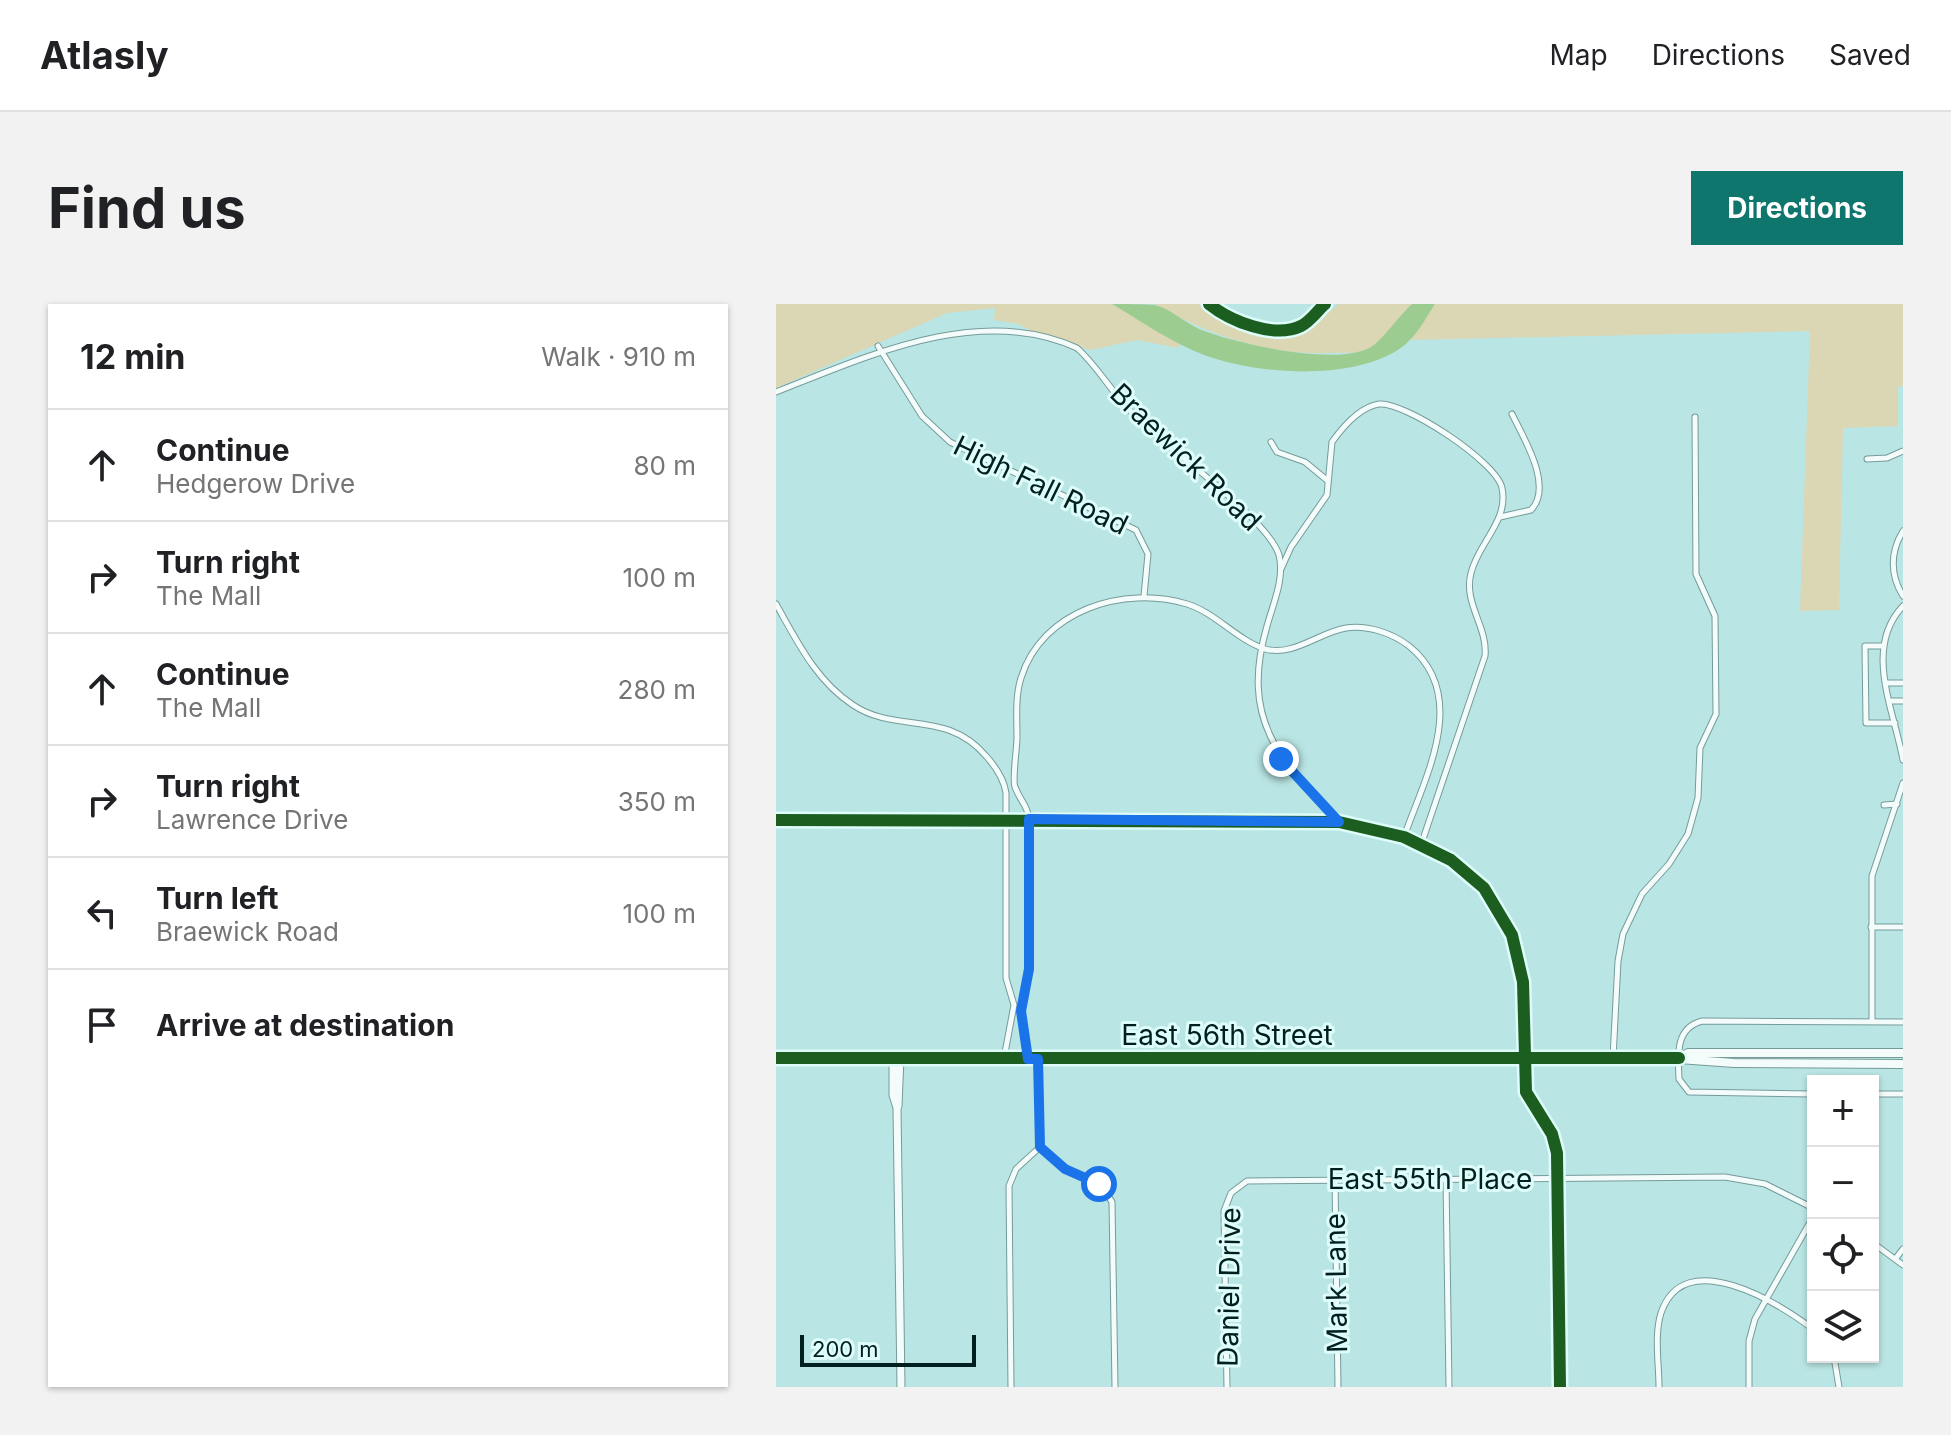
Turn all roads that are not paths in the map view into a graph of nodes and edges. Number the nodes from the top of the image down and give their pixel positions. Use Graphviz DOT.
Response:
graph roads {
  1 [pos="1054,331"];
  2 [pos="888,341"];
  3 [pos="878,346"];
  4 [pos="776,392"];
  5 [pos="1512,414"];
  6 [pos="1695,417"];
  7 [pos="1271,442"];
  8 [pos="1903,451"];
  9 [pos="1867,459"];
  10 [pos="1329,482"];
  11 [pos="1499,517"];
  12 [pos="1903,531"];
  13 [pos="1281,570"];
  14 [pos="1144,596"];
  15 [pos="1903,596"];
  16 [pos="776,604"];
  17 [pos="1903,606"];
  18 [pos="1882,646"];
  19 [pos="1261,647"];
  20 [pos="1887,683"];
  21 [pos="1903,683"];
  22 [pos="1890,701"];
  23 [pos="1903,701"];
  24 [pos="1895,723"];
  25 [pos="1903,760"];
  26 [pos="1903,783"];
  27 [pos="1015,787"];
  28 [pos="1006,788"];
  29 [pos="1897,804"];
  30 [pos="1884,805"];
  31 [pos="1029,819"];
  32 [pos="776,820"];
  33 [pos="1006,820"];
  34 [pos="1339,822"];
  35 [pos="1404,837"];
  36 [pos="1421,845"];
  37 [pos="1871,927"];
  38 [pos="1903,927"];
  39 [pos="1017,1008"];
  40 [pos="1872,1021"];
  41 [pos="1903,1022"];
  42 [pos="1012,1024"];
  43 [pos="1023,1024"];
  44 [pos="1903,1053"];
  45 [pos="776,1058"];
  46 [pos="897,1058"];
  47 [pos="1004,1058"];
  48 [pos="1523,1058"];
  49 [pos="1679,1058"];
  50 [pos="1033,1059"];
  51 [pos="1613,1059"];
  52 [pos="1903,1064"];
  53 [pos="1807,1094"];
  54 [pos="1879,1094"];
  55 [pos="1903,1094"];
  56 [pos="1040,1147"];
  57 [pos="1335,1179"];
  58 [pos="1446,1179"];
  59 [pos="1558,1179"];
  60 [pos="1235,1189"];
  61 [pos="1807,1205"];
  62 [pos="1812,1219"];
  63 [pos="1879,1247"];
  64 [pos="1903,1249"];
  65 [pos="1896,1258"];
  66 [pos="1903,1265"];
  67 [pos="1765,1300"];
  68 [pos="1807,1325"];
  69 [pos="1835,1363"];
  70 [pos="901,1387"];
  71 [pos="1011,1387"];
  72 [pos="1115,1387"];
  73 [pos="1227,1387"];
  74 [pos="1338,1387"];
  75 [pos="1449,1387"];
  76 [pos="1560,1387"];
  77 [pos="1659,1387"];
  78 [pos="1749,1387"];
  79 [pos="1839,1387"];
  1 -- 13 [label="street, Braewick Road"];
  2 -- 3 [label="street"];
  3 -- 4 [label="street"];
  3 -- 14 [label="street, High Fall Road"];
  5 -- 11 [label="street"];
  6 -- 51 [label="street"];
  7 -- 10 [label="street"];
  8 -- 9 [label="street"];
  10 -- 11 [label="street"];
  10 -- 13 [label="street"];
  11 -- 36 [label="street"];
  12 -- 15 [label="street"];
  13 -- 19 [label="street"];
  14 -- 19 [label="street"];
  14 -- 27 [label="street"];
  16 -- 28 [label="street"];
  17 -- 18 [label="street"];
  18 -- 20 [label="street"];
  18 -- 24 [label="street"];
  19 -- 34 [label="street"];
  19 -- 35 [label="street"];
  20 -- 21 [label="street"];
  20 -- 22 [label="street"];
  22 -- 23 [label="street"];
  22 -- 24 [label="street"];
  24 -- 25 [label="street"];
  26 -- 29 [label="street"];
  27 -- 28 [label="street"];
  27 -- 31 [label="street"];
  28 -- 33 [label="street"];
  29 -- 30 [label="street"];
  29 -- 37 [label="street"];
  31 -- 33 [label="street"];
  31 -- 34 [label="street"];
  31 -- 39 [label="street"];
  32 -- 33 [label="street"];
  33 -- 39 [label="street"];
  34 -- 35 [label="street"];
  35 -- 36 [label="street"];
  36 -- 48 [label="street"];
  37 -- 38 [label="street"];
  37 -- 40 [label="street"];
  39 -- 42 [label="street"];
  39 -- 43 [label="street"];
  40 -- 41 [label="street"];
  40 -- 49 [label="street"];
  42 -- 43 [label="street"];
  42 -- 47 [label="street"];
  43 -- 50 [label="street"];
  44 -- 49 [label="main road, East 56th Street"];
  45 -- 46 [label="main road, East 56th Street"];
  46 -- 47 [label="main road, East 56th Street"];
  46 -- 70 [label="main road"];
  47 -- 50 [label="main road, East 56th Street"];
  48 -- 50 [label="main road, East 56th Street"];
  48 -- 51 [label="main road, East 56th Street"];
  48 -- 59 [label="street"];
  49 -- 51 [label="main road, East 56th Street"];
  49 -- 52 [label="main road, East 56th Street"];
  49 -- 53 [label="street"];
  50 -- 56 [label="street"];
  54 -- 55 [label="street"];
  56 -- 71 [label="street"];
  56 -- 72 [label="street"];
  57 -- 58 [label="street, East 55th Place"];
  57 -- 60 [label="street, East 55th Place"];
  57 -- 74 [label="street, Mark Lane"];
  58 -- 59 [label="street, East 55th Place"];
  58 -- 75 [label="street"];
  59 -- 61 [label="street, East 55th Place"];
  59 -- 76 [label="street"];
  60 -- 73 [label="street, Daniel Drive"];
  62 -- 67 [label="street"];
  63 -- 65 [label="street"];
  64 -- 65 [label="street"];
  65 -- 66 [label="street"];
  67 -- 68 [label="street"];
  67 -- 77 [label="street"];
  67 -- 78 [label="street"];
  69 -- 79 [label="street"];
}
